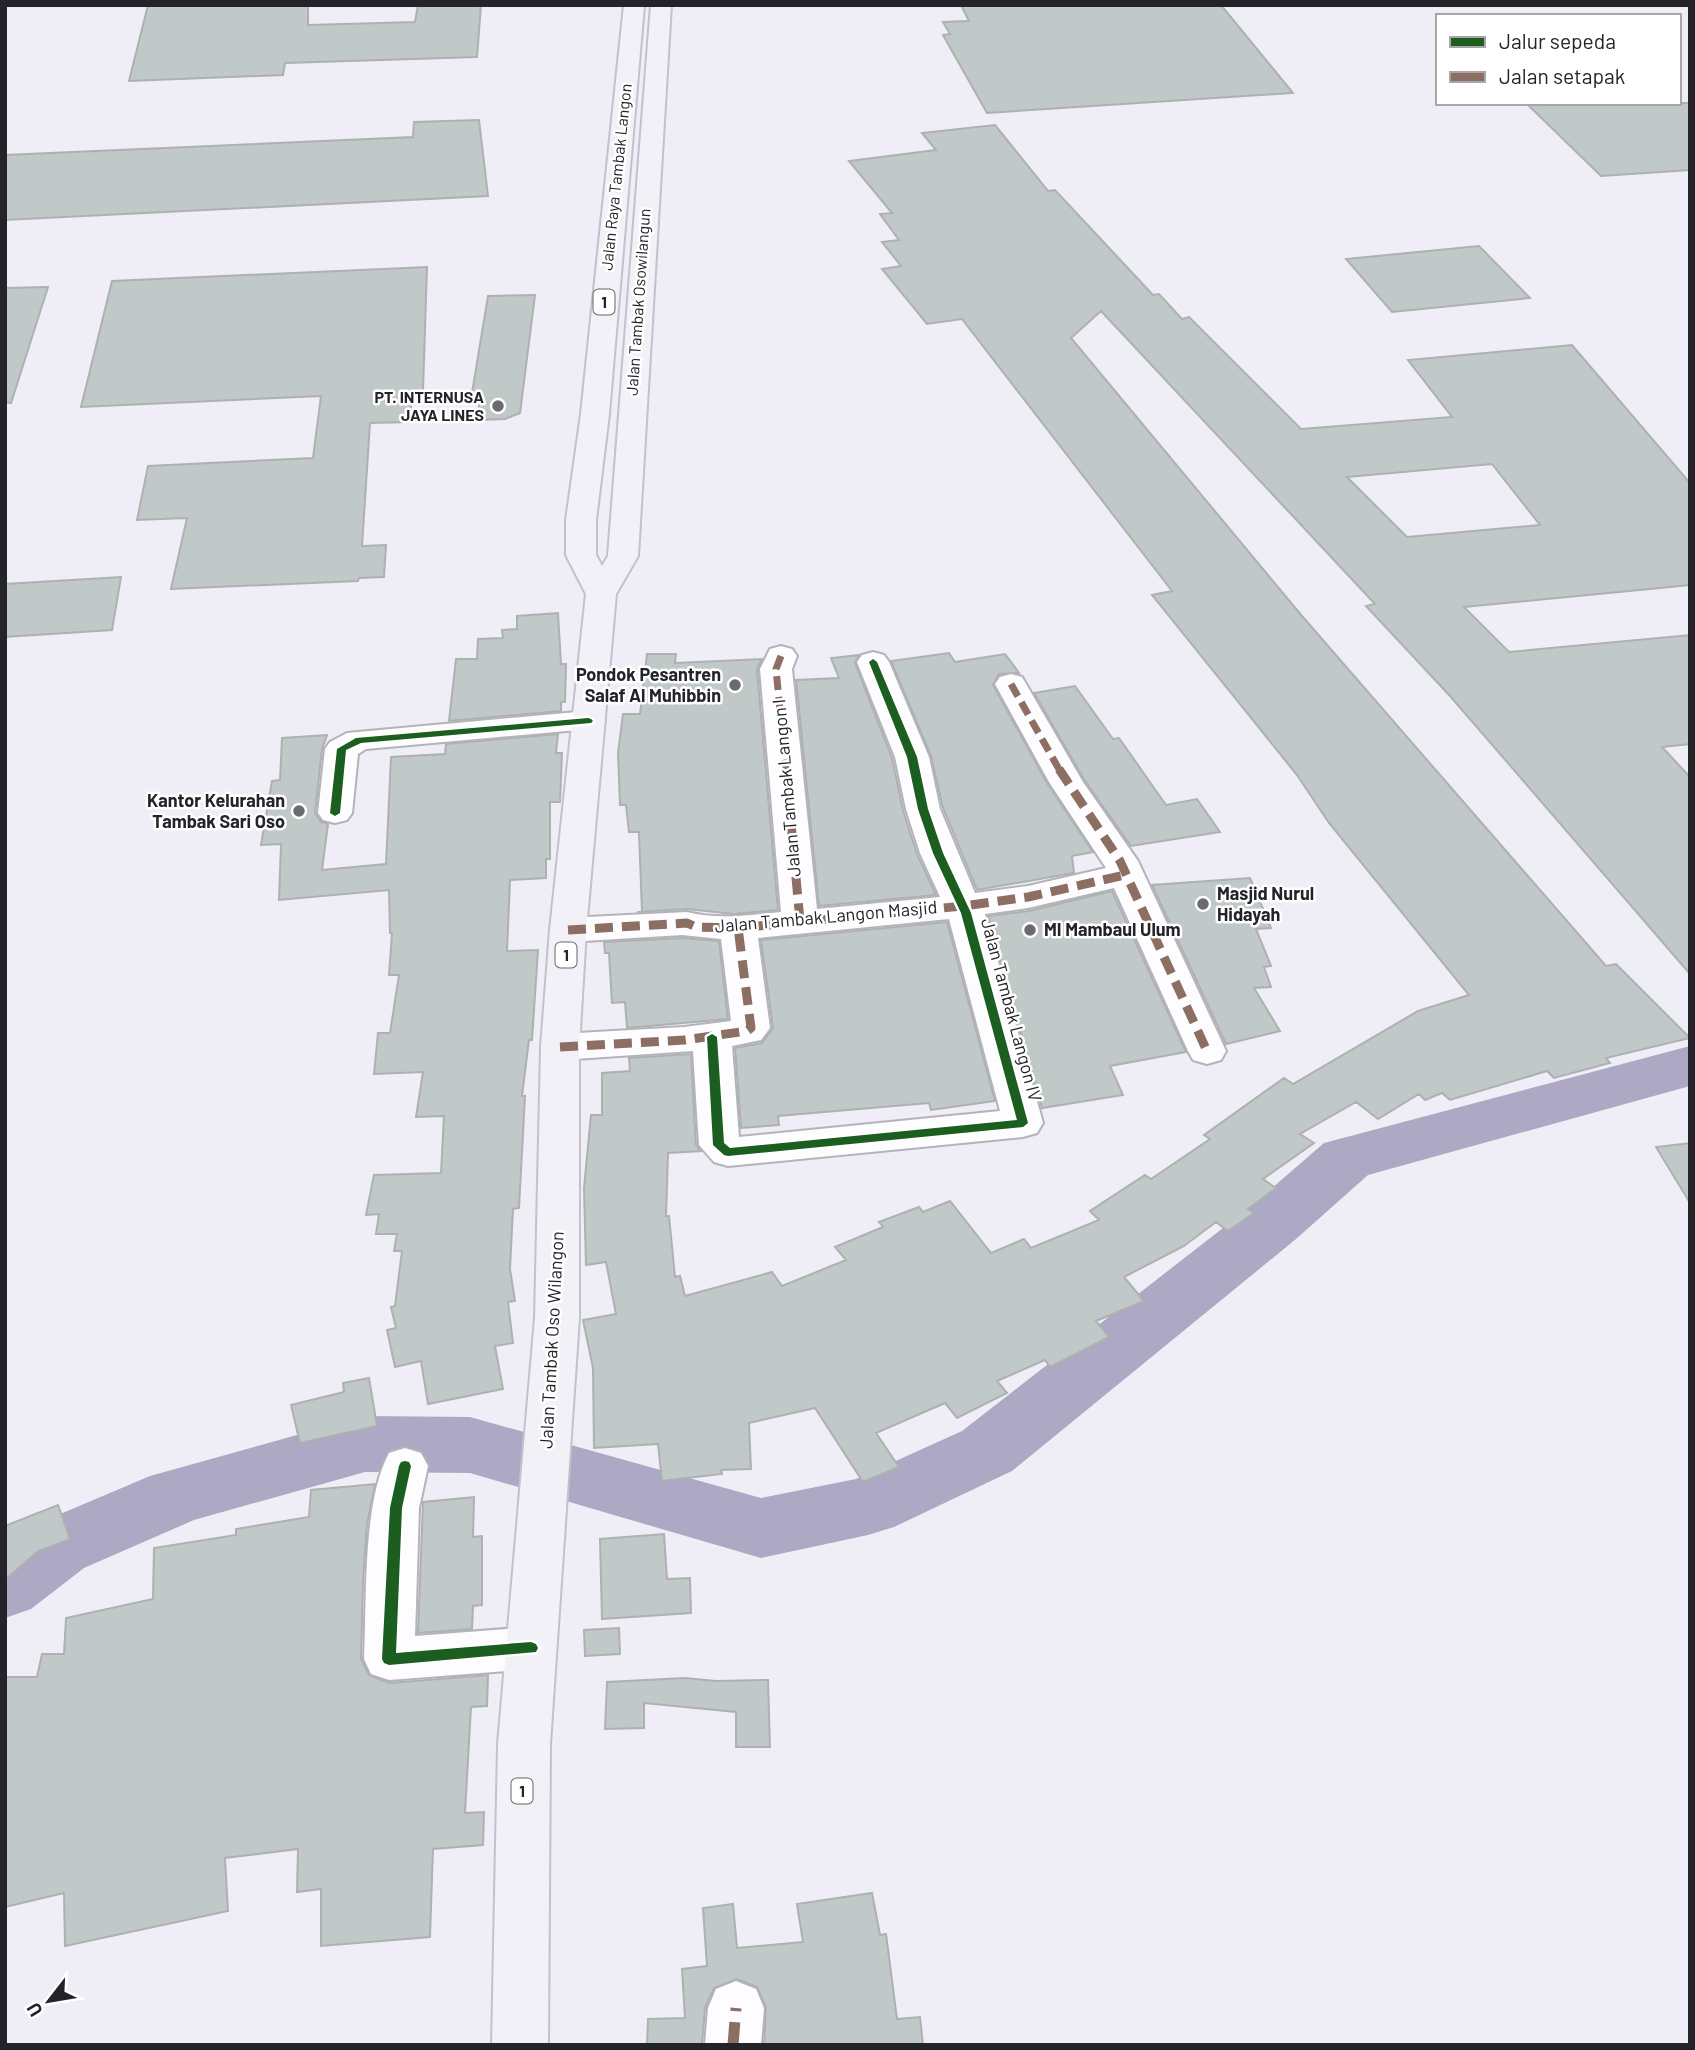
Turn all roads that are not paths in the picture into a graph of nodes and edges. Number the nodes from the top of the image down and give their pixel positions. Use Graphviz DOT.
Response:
graph roads {
  1 [pos="634,5"];
  2 [pos="662,5"];
  3 [pos="601,594"];
  4 [pos="780,656"];
  5 [pos="873,662"];
  6 [pos="1011,684"];
  7 [pos="589,721"];
  8 [pos="335,813"];
  9 [pos="1125,874"];
  10 [pos="963,906"];
  11 [pos="800,921"];
  12 [pos="738,928"];
  13 [pos="568,930"];
  14 [pos="712,1037"];
  15 [pos="560,1047"];
  16 [pos="1207,1051"];
  17 [pos="405,1465"];
  18 [pos="531,1648"];
  19 [pos="520,2045"];
  1 -- 3 [label="highway, Jalan Raya Tambak Langon / 1"];
  2 -- 3 [label="highway, Jalan Tambak Osowilangun / 1"];
  3 -- 7 [label="highway, Jalan Tambak Oso Wilangon / 1"];
  4 -- 11 [label="street, Jalan Tambak Langon I"];
  5 -- 10 [label="street, Jalan Tambak Langon IV"];
  6 -- 9 [label="street"];
  7 -- 8 [label="street"];
  7 -- 13 [label="highway, Jalan Tambak Oso Wilangon / 1"];
  9 -- 10 [label="street, Jalan Tambak Langon Masjid"];
  9 -- 16 [label="street"];
  10 -- 11 [label="street, Jalan Tambak Langon Masjid"];
  10 -- 14 [label="street, Jalan Tambak Langon IV"];
  11 -- 12 [label="street, Jalan Tambak Langon Masjid"];
  12 -- 13 [label="street, Jalan Tambak Langon Masjid"];
  12 -- 14 [label="street"];
  13 -- 15 [label="highway, Jalan Tambak Oso Wilangon / 1"];
  14 -- 15 [label="street"];
  15 -- 18 [label="highway, Jalan Tambak Oso Wilangon / 1"];
  17 -- 18 [label="street"];
  18 -- 19 [label="highway, Jalan Tambak Oso Wilangon / 1"];
}
